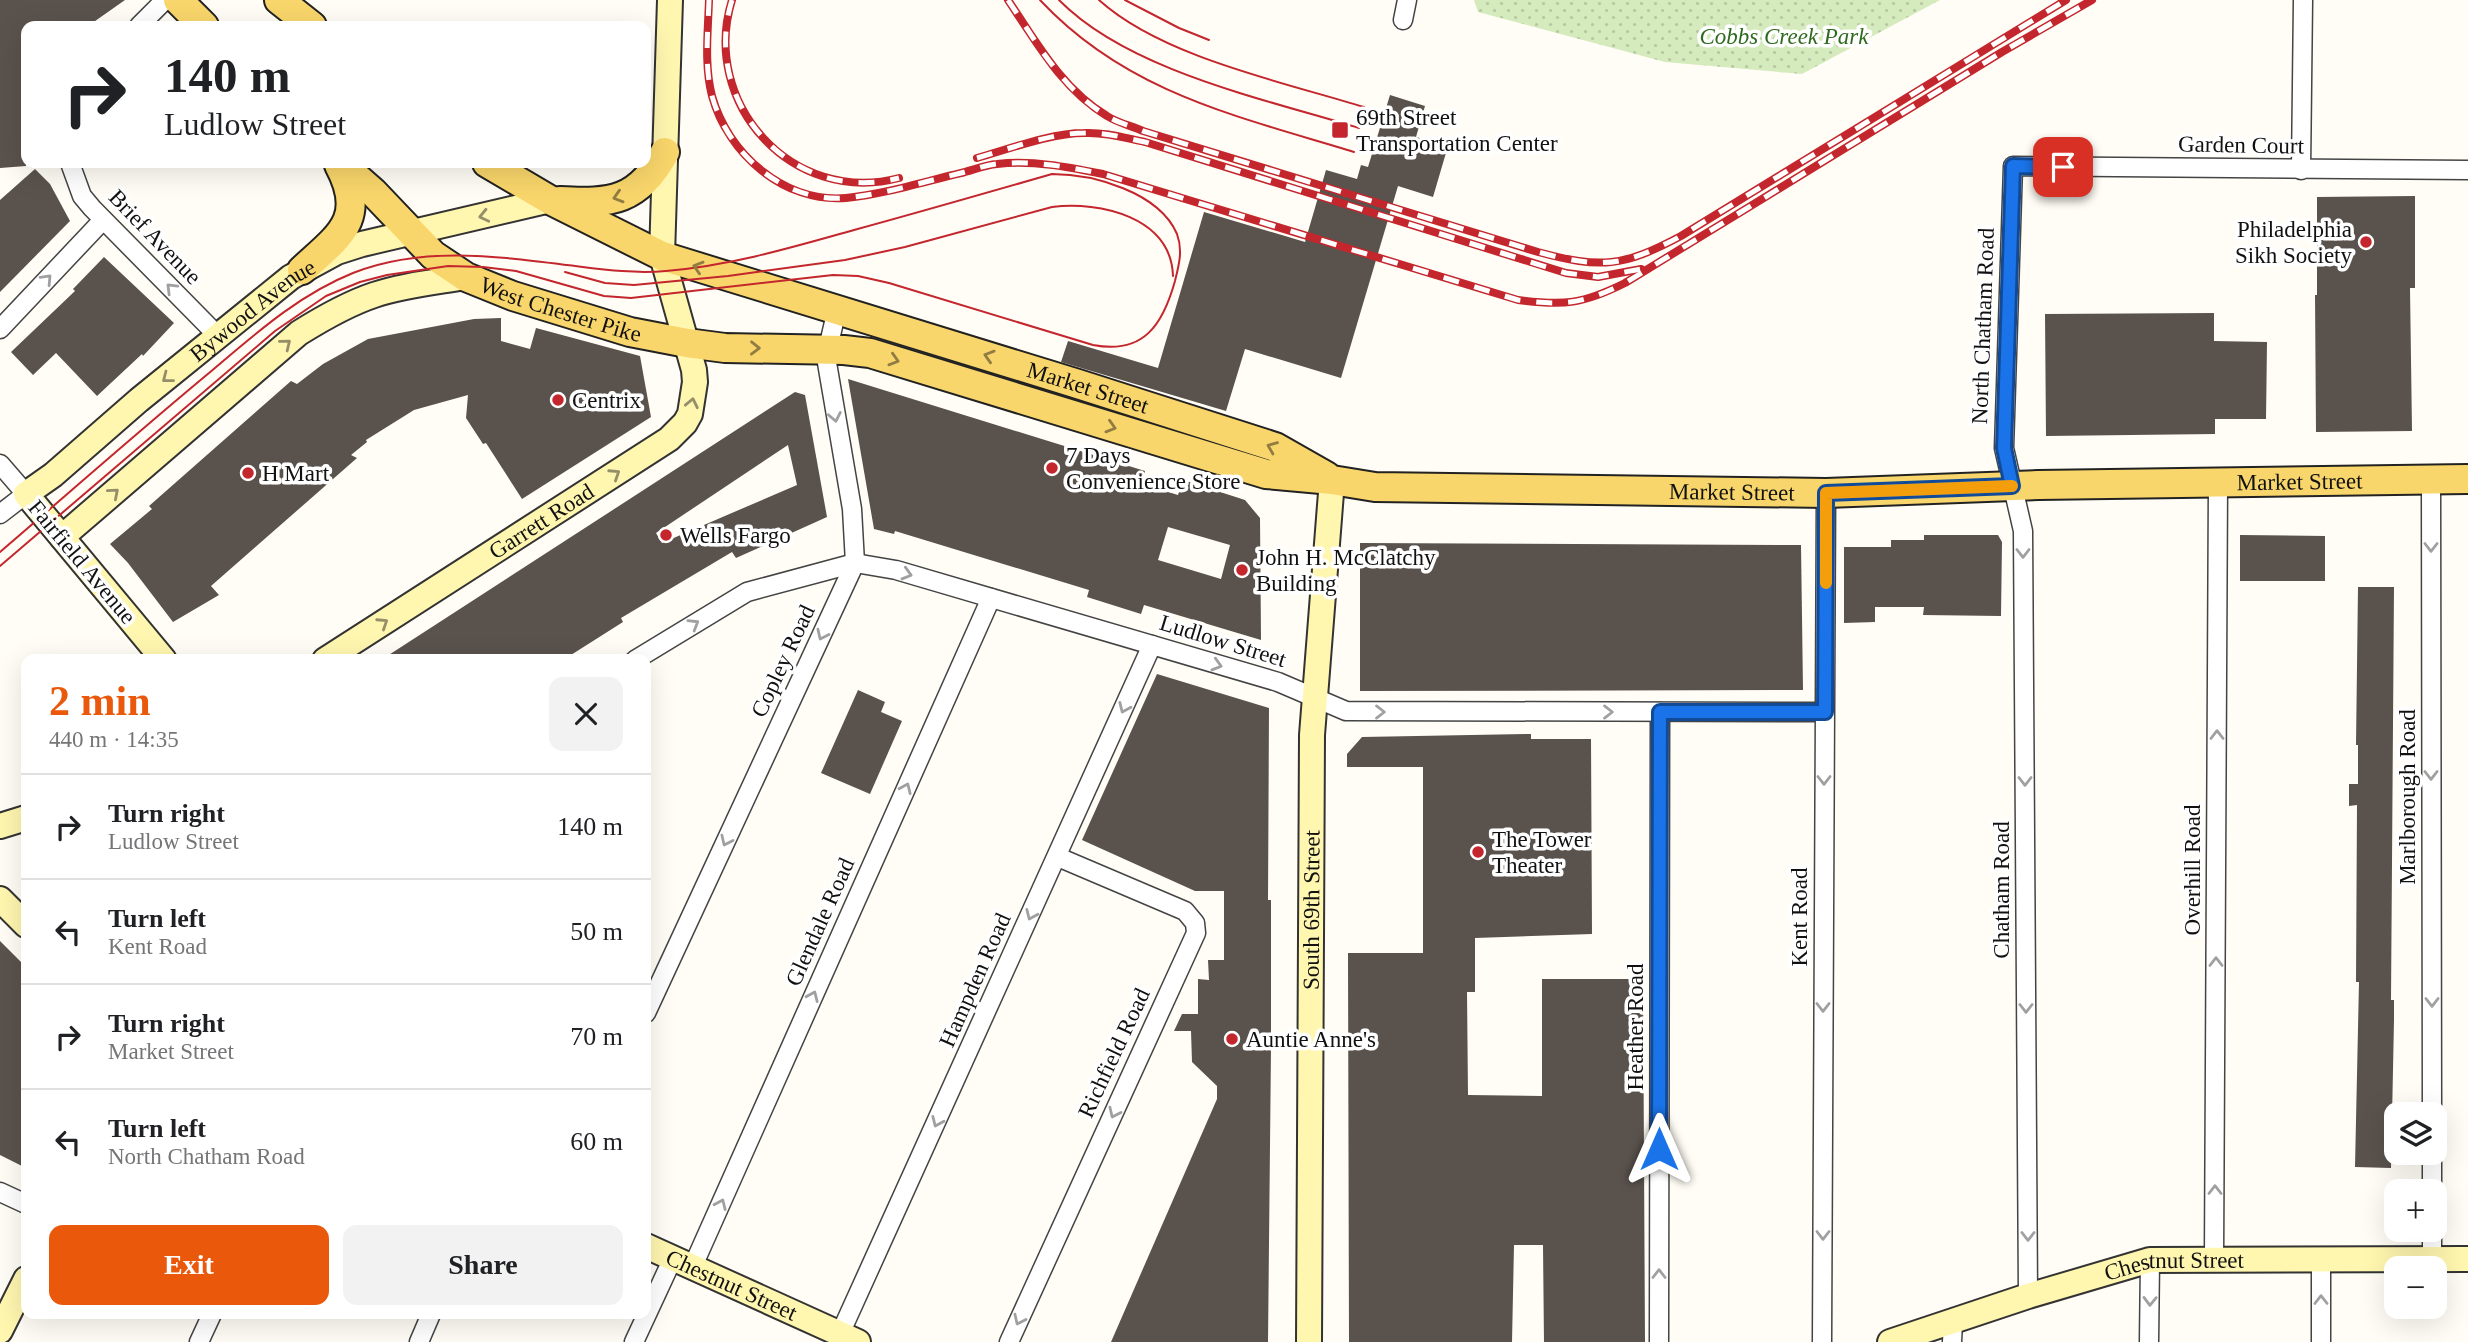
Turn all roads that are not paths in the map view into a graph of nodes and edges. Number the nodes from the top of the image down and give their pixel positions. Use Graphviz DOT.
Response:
graph roads {
  1 [pos="165,0"];
  2 [pos="178,0"];
  3 [pos="279,0"];
  4 [pos="670,0"];
  5 [pos="1407,0"];
  6 [pos="2303,0"];
  7 [pos="1403,20"];
  8 [pos="144,21"];
  9 [pos="199,21"];
  10 [pos="306,21"];
  11 [pos="665,152"];
  12 [pos="2013,166"];
  13 [pos="72,168"];
  14 [pos="341,168"];
  15 [pos="345,168"];
  16 [pos="496,168"];
  17 [pos="2301,170"];
  18 [pos="2468,170"];
  19 [pos="551,200"];
  20 [pos="103,219"];
  21 [pos="411,233"];
  22 [pos="662,256"];
  23 [pos="302,270"];
  24 [pos="466,277"];
  25 [pos="837,309"];
  26 [pos="0,329"];
  27 [pos="219,337"];
  28 [pos="687,343"];
  29 [pos="827,349"];
  30 [pos="0,464"];
  31 [pos="2468,478"];
  32 [pos="2431,479"];
  33 [pos="1332,480"];
  34 [pos="2218,482"];
  35 [pos="2012,486"];
  36 [pos="1826,493"];
  37 [pos="26,494"];
  38 [pos="0,514"];
  39 [pos="62,537"];
  40 [pos="855,563"];
  41 [pos="990,598"];
  42 [pos="1152,645"];
  43 [pos="159,654"];
  44 [pos="334,654"];
  45 [pos="651,655"];
  46 [pos="1315,698"];
  47 [pos="1660,712"];
  48 [pos="1825,712"];
  49 [pos="21,820"];
  50 [pos="0,826"];
  51 [pos="1058,857"];
  52 [pos="0,899"];
  53 [pos="21,920"];
  54 [pos="651,1002"];
  55 [pos="2432,1102"];
  56 [pos="0,1192"];
  57 [pos="21,1202"];
  58 [pos="651,1248"];
  59 [pos="2214,1258"];
  60 [pos="2321,1258"];
  61 [pos="2150,1259"];
  62 [pos="2384,1259"];
  63 [pos="2447,1259"];
  64 [pos="2468,1259"];
  65 [pos="683,1262"];
  66 [pos="21,1289"];
  67 [pos="2028,1296"];
  68 [pos="651,1314"];
  69 [pos="210,1319"];
  70 [pos="429,1319"];
  71 [pos="648,1319"];
  72 [pos="0,1331"];
  73 [pos="1953,1332"];
  74 [pos="849,1339"];
  75 [pos="199,1342"];
  76 [pos="419,1342"];
  77 [pos="634,1342"];
  78 [pos="1009,1342"];
  79 [pos="1309,1342"];
  80 [pos="1659,1342"];
  81 [pos="1822,1342"];
  82 [pos="1890,1342"];
  83 [pos="2149,1342"];
  84 [pos="2321,1342"];
  1 -- 8 [label="street"];
  2 -- 9 [label="main road"];
  3 -- 10 [label="main road"];
  4 -- 11 [label="street, Garrett Road"];
  5 -- 7 [label="street"];
  6 -- 17 [label="street"];
  11 -- 19 [label="main road, one-way"];
  11 -- 22 [label="street, Garrett Road"];
  12 -- 17 [label="street, Garden Court"];
  12 -- 35 [label="street, North Chatham Road"];
  13 -- 20 [label="street, Brief Avenue"];
  14 -- 23 [label="main road"];
  15 -- 21 [label="main road, West Chester Pike"];
  16 -- 19 [label="main road"];
  17 -- 18 [label="street, Garden Court"];
  19 -- 21 [label="street, Bywood Avenue, one-way"];
  19 -- 22 [label="main road"];
  26 -- 20 [label="street, one-way"];
  27 -- 20 [label="street, Brief Avenue, one-way"];
  21 -- 23 [label="street, Bywood Avenue"];
  21 -- 24 [label="main road, West Chester Pike"];
  25 -- 22 [label="main road, one-way"];
  22 -- 28 [label="street, Garrett Road"];
  23 -- 27 [label="street, Bywood Avenue"];
  24 -- 28 [label="main road, West Chester Pike"];
  39 -- 24 [label="street, Bywood Avenue, one-way"];
  25 -- 29 [label="street, Copley Road"];
  33 -- 25 [label="main road, Market Street, one-way"];
  27 -- 37 [label="street, Bywood Avenue, one-way"];
  28 -- 29 [label="main road, West Chester Pike, one-way"];
  44 -- 28 [label="street, Garrett Road, one-way"];
  29 -- 33 [label="main road, Market Street, one-way"];
  29 -- 40 [label="street, Copley Road, one-way"];
  30 -- 37 [label="street, Fairfield Avenue"];
  31 -- 32 [label="main road, Market Street"];
  32 -- 34 [label="main road, Market Street"];
  32 -- 55 [label="street, Marlborough Road, one-way"];
  33 -- 36 [label="main road, Market Street"];
  33 -- 46 [label="street, South 69th Street"];
  34 -- 35 [label="main road, Market Street"];
  59 -- 34 [label="street, Overhill Road, one-way"];
  35 -- 36 [label="main road, Market Street"];
  35 -- 67 [label="street, Chatham Road, one-way"];
  36 -- 48 [label="street, Kent Road"];
  37 -- 38 [label="street, Bywood Avenue"];
  37 -- 39 [label="street, Fairfield Avenue"];
  39 -- 43 [label="street, Fairfield Avenue"];
  40 -- 41 [label="street, Ludlow Street, one-way"];
  45 -- 40 [label="street, Ludlow Street, one-way"];
  40 -- 54 [label="street, Copley Road, one-way"];
  41 -- 42 [label="street, Ludlow Street"];
  65 -- 41 [label="street, Glendale Road, one-way"];
  42 -- 46 [label="street, Ludlow Street, one-way"];
  42 -- 51 [label="street, Hampden Road, one-way"];
  46 -- 47 [label="street, Ludlow Street, one-way"];
  46 -- 79 [label="street, South 69th Street"];
  47 -- 48 [label="street, Ludlow Street"];
  80 -- 47 [label="street, Heather Road, one-way"];
  48 -- 81 [label="street, Kent Road, one-way"];
  49 -- 50 [label="street"];
  51 -- 74 [label="street, Hampden Road, one-way"];
  51 -- 78 [label="street, Richfield Road, one-way"];
  52 -- 53 [label="street"];
  56 -- 57 [label="street"];
  58 -- 65 [label="street, Chestnut Street"];
  59 -- 60 [label="street, Chestnut Street"];
  59 -- 61 [label="street, Chestnut Street"];
  60 -- 62 [label="street, Chestnut Street"];
  84 -- 60 [label="street, one-way"];
  61 -- 67 [label="street, Chestnut Street"];
  61 -- 83 [label="street, one-way"];
  63 -- 64 [label="street, Chestnut Street"];
  65 -- 68 [label="street, Glendale Road"];
  65 -- 74 [label="street, Chestnut Street"];
  66 -- 72 [label="street"];
  67 -- 73 [label="street, Chestnut Street"];
  69 -- 75 [label="street"];
  70 -- 76 [label="street"];
  71 -- 77 [label="street, Glendale Road"];
  73 -- 82 [label="street, Chestnut Street"];
}
